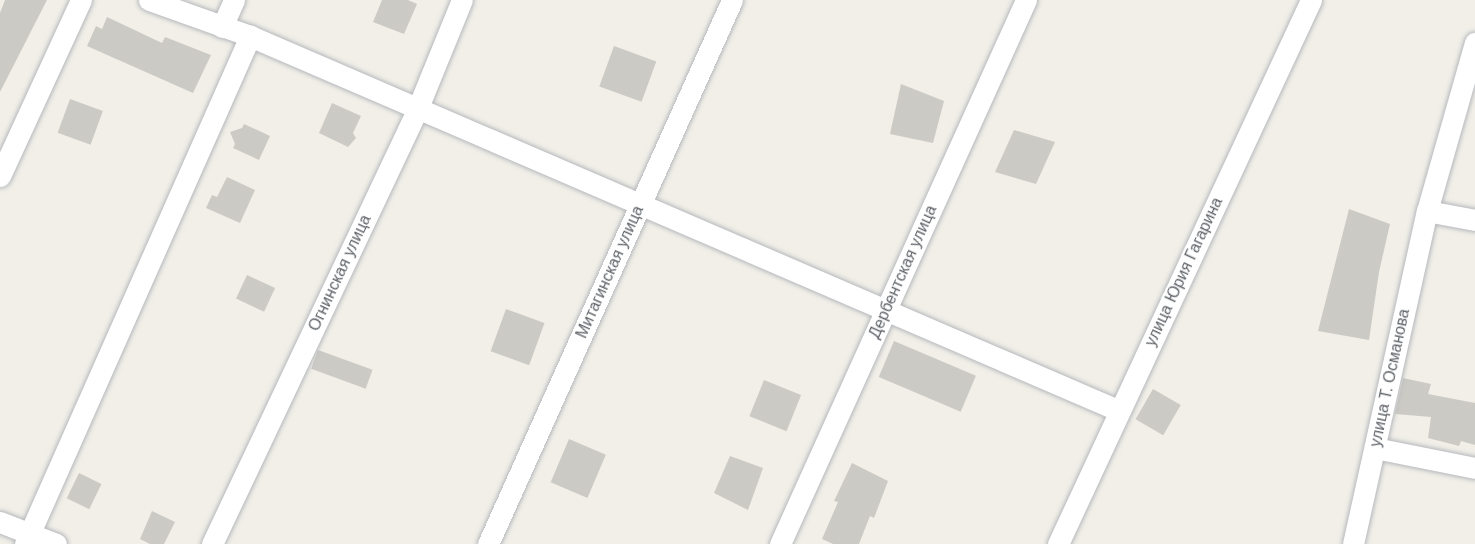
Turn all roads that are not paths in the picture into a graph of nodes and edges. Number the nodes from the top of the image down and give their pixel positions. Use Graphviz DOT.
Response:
graph roads {
  1 [pos="81,0"];
  2 [pos="149,0"];
  3 [pos="234,0"];
  4 [pos="462,0"];
  5 [pos="732,0"];
  6 [pos="1026,0"];
  7 [pos="1311,0"];
  8 [pos="222,27"];
  9 [pos="250,36"];
  10 [pos="1475,43"];
  11 [pos="417,110"];
  12 [pos="0,176"];
  13 [pos="640,205"];
  14 [pos="1427,211"];
  15 [pos="1475,220"];
  16 [pos="886,310"];
  17 [pos="1120,411"];
  18 [pos="1375,448"];
  19 [pos="1475,468"];
  20 [pos="0,522"];
  21 [pos="28,538"];
  22 [pos="56,544"];
  23 [pos="212,544"];
  24 [pos="488,544"];
  25 [pos="780,544"];
  26 [pos="1058,544"];
  27 [pos="1353,544"];
  1 -- 12 [label="street"];
  2 -- 8 [label="street"];
  3 -- 8 [label="street"];
  4 -- 11 [label="street, Огнинская улица"];
  5 -- 13 [label="street, Митагинская улица"];
  6 -- 16 [label="street, Дербентская улица"];
  7 -- 17 [label="street, улица Юрия Гагарина"];
  8 -- 9 [label="street"];
  9 -- 11 [label="street"];
  9 -- 21 [label="street"];
  10 -- 14 [label="street, улица Т. Османова"];
  11 -- 13 [label="street"];
  11 -- 23 [label="street, Огнинская улица"];
  13 -- 16 [label="street"];
  13 -- 24 [label="street, Митагинская улица"];
  14 -- 15 [label="street"];
  14 -- 18 [label="street, улица Т. Османова"];
  16 -- 17 [label="street"];
  16 -- 25 [label="street, Дербентская улица"];
  17 -- 26 [label="street, улица Юрия Гагарина"];
  18 -- 19 [label="street"];
  18 -- 27 [label="street, улица Т. Османова"];
  20 -- 21 [label="street"];
  21 -- 22 [label="street"];
}
